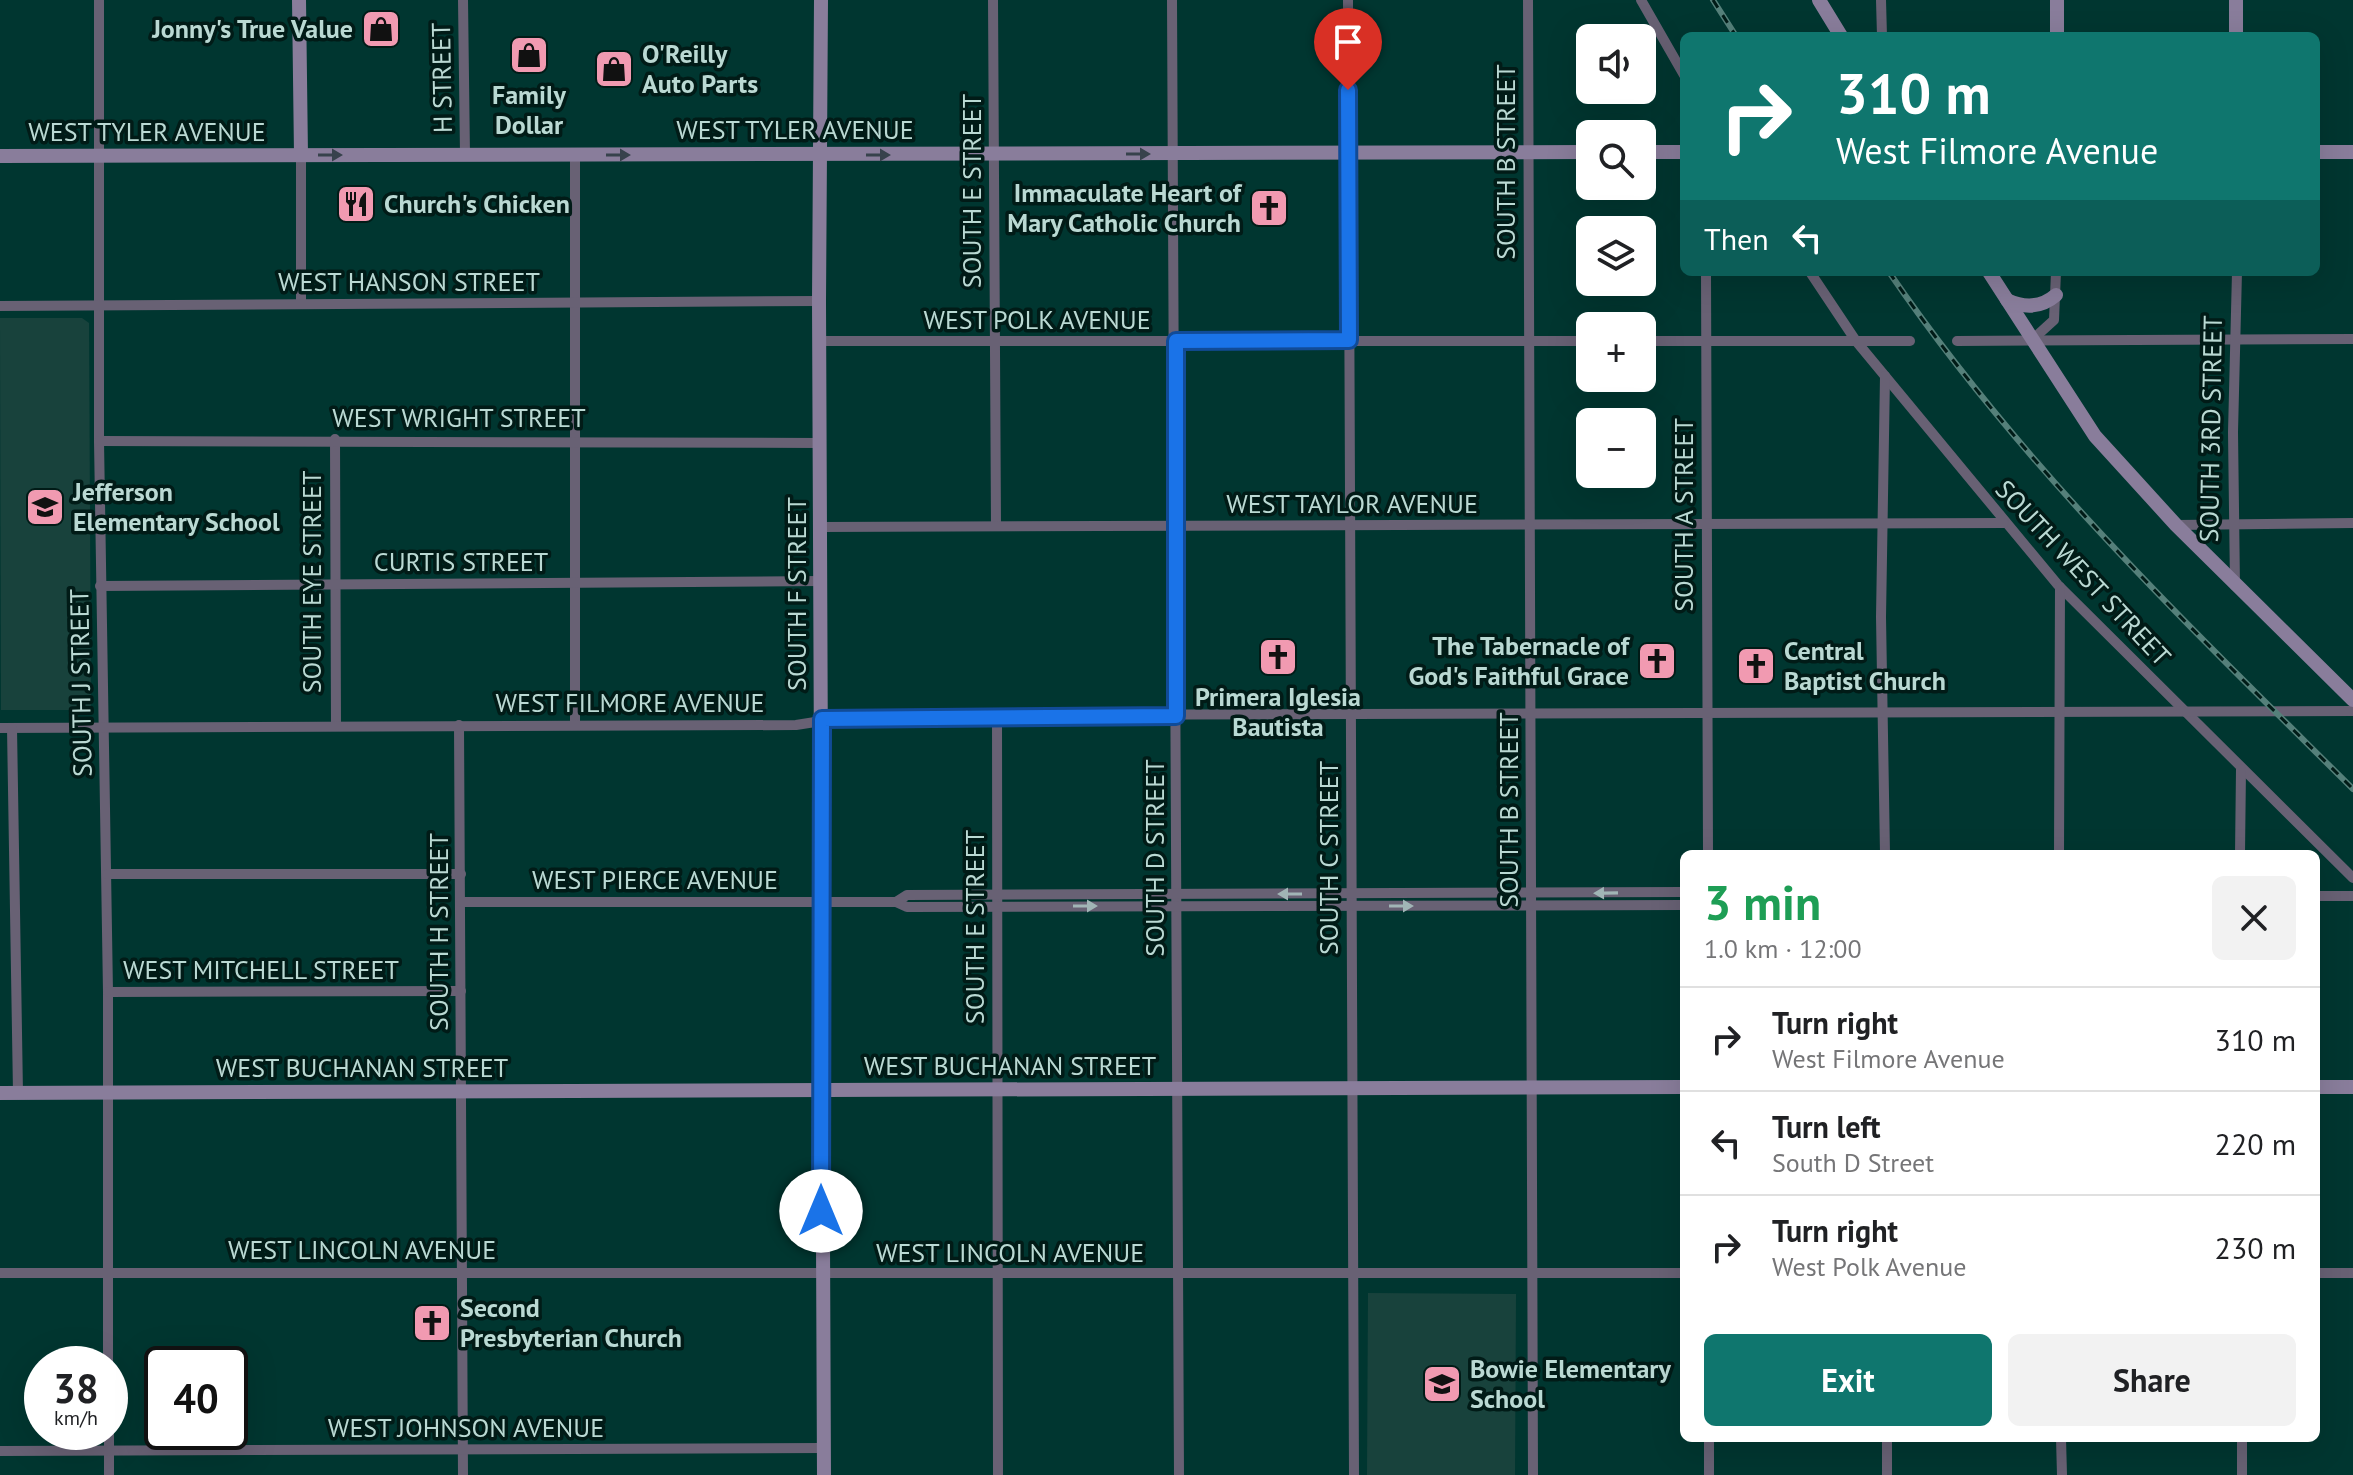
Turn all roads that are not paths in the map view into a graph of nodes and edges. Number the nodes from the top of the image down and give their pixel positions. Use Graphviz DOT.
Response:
graph roads {
  1 [pos="99,0"];
  2 [pos="299,0"];
  3 [pos="463,0"];
  4 [pos="821,0"];
  5 [pos="993,0"];
  6 [pos="1172,0"];
  7 [pos="1348,0"];
  8 [pos="1528,0"];
  9 [pos="1641,0"];
  10 [pos="1819,0"];
  11 [pos="1881,0"];
  12 [pos="2057,0"];
  13 [pos="2236,0"];
  14 [pos="1839,32"];
  15 [pos="1882,32"];
  16 [pos="2057,32"];
  17 [pos="2236,32"];
  18 [pos="1680,68"];
  19 [pos="1529,152"];
  20 [pos="1576,152"];
  21 [pos="1656,152"];
  22 [pos="1680,152"];
  23 [pos="2320,152"];
  24 [pos="2353,152"];
  25 [pos="1348,153"];
  26 [pos="994,154"];
  27 [pos="1174,154"];
  28 [pos="301,155"];
  29 [pos="465,155"];
  30 [pos="575,155"];
  31 [pos="821,155"];
  32 [pos="0,156"];
  33 [pos="98,156"];
  34 [pos="1706,276"];
  35 [pos="1813,276"];
  36 [pos="1992,276"];
  37 [pos="2056,276"];
  38 [pos="2237,276"];
  39 [pos="2056,295"];
  40 [pos="2007,300"];
  41 [pos="819,301"];
  42 [pos="576,303"];
  43 [pos="301,304"];
  44 [pos="0,306"];
  45 [pos="99,306"];
  46 [pos="2033,339"];
  47 [pos="2237,339"];
  48 [pos="2353,339"];
  49 [pos="1349,340"];
  50 [pos="819,341"];
  51 [pos="1176,341"];
  52 [pos="1529,341"];
  53 [pos="1576,341"];
  54 [pos="1656,341"];
  55 [pos="1706,341"];
  56 [pos="1856,341"];
  57 [pos="1910,341"];
  58 [pos="1957,341"];
  59 [pos="995,343"];
  60 [pos="1885,376"];
  61 [pos="335,439"];
  62 [pos="575,439"];
  63 [pos="99,441"];
  64 [pos="820,443"];
  65 [pos="2004,523"];
  66 [pos="2353,523"];
  67 [pos="2233,524"];
  68 [pos="1706,525"];
  69 [pos="1882,525"];
  70 [pos="2176,525"];
  71 [pos="996,526"];
  72 [pos="1174,526"];
  73 [pos="1350,526"];
  74 [pos="1530,526"];
  75 [pos="821,527"];
  76 [pos="821,581"];
  77 [pos="335,584"];
  78 [pos="575,584"];
  79 [pos="100,586"];
  80 [pos="2235,586"];
  81 [pos="2060,587"];
  82 [pos="2353,700"];
  83 [pos="2353,711"];
  84 [pos="2058,712"];
  85 [pos="2182,712"];
  86 [pos="1883,713"];
  87 [pos="1706,714"];
  88 [pos="997,715"];
  89 [pos="1351,715"];
  90 [pos="1530,715"];
  91 [pos="1176,716"];
  92 [pos="822,719"];
  93 [pos="575,724"];
  94 [pos="336,725"];
  95 [pos="459,725"];
  96 [pos="103,726"];
  97 [pos="6,728"];
  98 [pos="2241,769"];
  99 [pos="1708,850"];
  100 [pos="1885,850"];
  101 [pos="2059,850"];
  102 [pos="2240,850"];
  103 [pos="107,874"];
  104 [pos="461,874"];
  105 [pos="2353,878"];
  106 [pos="1680,892"];
  107 [pos="2320,896"];
  108 [pos="2353,896"];
  109 [pos="1177,900"];
  110 [pos="1352,900"];
  111 [pos="1532,900"];
  112 [pos="461,902"];
  113 [pos="822,902"];
  114 [pos="998,902"];
  115 [pos="1680,905"];
  116 [pos="461,991"];
  117 [pos="108,992"];
  118 [pos="1680,1087"];
  119 [pos="2320,1087"];
  120 [pos="2353,1087"];
  121 [pos="820,1089"];
  122 [pos="1351,1089"];
  123 [pos="1531,1089"];
  124 [pos="997,1090"];
  125 [pos="1178,1090"];
  126 [pos="462,1092"];
  127 [pos="0,1093"];
  128 [pos="18,1093"];
  129 [pos="107,1093"];
  130 [pos="462,1271"];
  131 [pos="821,1271"];
  132 [pos="0,1273"];
  133 [pos="108,1273"];
  134 [pos="1532,1273"];
  135 [pos="1680,1273"];
  136 [pos="2320,1273"];
  137 [pos="2353,1273"];
  138 [pos="1179,1274"];
  139 [pos="1352,1274"];
  140 [pos="998,1276"];
  141 [pos="108,1346"];
  142 [pos="1709,1442"];
  143 [pos="1887,1442"];
  144 [pos="2061,1442"];
  145 [pos="2242,1442"];
  146 [pos="824,1448"];
  147 [pos="463,1450"];
  148 [pos="0,1451"];
  149 [pos="109,1451"];
  150 [pos="109,1475"];
  151 [pos="463,1475"];
  152 [pos="824,1475"];
  153 [pos="998,1475"];
  154 [pos="1179,1475"];
  155 [pos="1354,1475"];
  156 [pos="1533,1475"];
  157 [pos="1709,1475"];
  158 [pos="1887,1475"];
  159 [pos="2062,1475"];
  160 [pos="2242,1475"];
  1 -- 33 [label="street, SOUTH J STREET"];
  2 -- 28 [label="street"];
  3 -- 29 [label="street, H STREET"];
  4 -- 31 [label="street, SOUTH F STREET"];
  5 -- 26 [label="street, SOUTH E STREET"];
  6 -- 27 [label="street, SOUTH D STREET"];
  7 -- 25 [label="street, SOUTH C STREET"];
  8 -- 19 [label="street, SOUTH B STREET"];
  9 -- 18 [label="street"];
  10 -- 14 [label="street"];
  11 -- 15 [label="street"];
  12 -- 16 [label="street"];
  13 -- 17 [label="street"];
  19 -- 20 [label="street, WEST TYLER AVENUE"];
  19 -- 25 [label="street, WEST TYLER AVENUE"];
  19 -- 52 [label="street, SOUTH B STREET"];
  21 -- 22 [label="street"];
  23 -- 24 [label="street"];
  25 -- 27 [label="street, WEST TYLER AVENUE"];
  25 -- 49 [label="street, SOUTH C STREET"];
  26 -- 27 [label="street, WEST TYLER AVENUE, one-way"];
  31 -- 26 [label="street, WEST TYLER AVENUE, one-way"];
  26 -- 59 [label="street, SOUTH E STREET"];
  27 -- 51 [label="street, SOUTH D STREET"];
  28 -- 29 [label="street, WEST TYLER AVENUE, one-way"];
  28 -- 33 [label="street, WEST TYLER AVENUE"];
  28 -- 43 [label="street"];
  29 -- 30 [label="street, WEST TYLER AVENUE"];
  30 -- 31 [label="street, WEST TYLER AVENUE, one-way"];
  30 -- 42 [label="street"];
  31 -- 41 [label="street, SOUTH F STREET"];
  32 -- 33 [label="street, WEST TYLER AVENUE"];
  33 -- 45 [label="street, SOUTH J STREET"];
  34 -- 55 [label="street, SOUTH A STREET"];
  35 -- 56 [label="street, SOUTH WEST STREET"];
  36 -- 40 [label="street"];
  37 -- 39 [label="street"];
  38 -- 47 [label="street, SOUTH 3RD STREET"];
  39 -- 40 [label="street"];
  39 -- 46 [label="street"];
  40 -- 46 [label="street"];
  41 -- 42 [label="street, WEST HANSON STREET"];
  41 -- 50 [label="street, SOUTH F STREET"];
  42 -- 43 [label="street, WEST HANSON STREET"];
  42 -- 62 [label="street"];
  43 -- 45 [label="street, WEST HANSON STREET"];
  44 -- 45 [label="street, WEST HANSON STREET"];
  45 -- 63 [label="street, SOUTH J STREET"];
  46 -- 47 [label="street"];
  46 -- 58 [label="street"];
  46 -- 70 [label="street"];
  47 -- 48 [label="street"];
  47 -- 67 [label="street, SOUTH 3RD STREET"];
  49 -- 51 [label="street, WEST POLK AVENUE"];
  49 -- 52 [label="street, WEST POLK AVENUE"];
  49 -- 73 [label="street, SOUTH C STREET"];
  50 -- 59 [label="street, WEST POLK AVENUE"];
  50 -- 64 [label="street, SOUTH F STREET"];
  51 -- 59 [label="street, WEST POLK AVENUE"];
  51 -- 72 [label="street, SOUTH D STREET"];
  52 -- 53 [label="street, WEST POLK AVENUE"];
  52 -- 74 [label="street, SOUTH B STREET"];
  54 -- 55 [label="street"];
  55 -- 56 [label="street"];
  55 -- 68 [label="street, SOUTH A STREET"];
  56 -- 57 [label="street"];
  56 -- 60 [label="street, SOUTH WEST STREET"];
  59 -- 71 [label="street, SOUTH E STREET"];
  60 -- 65 [label="street, SOUTH WEST STREET"];
  60 -- 69 [label="street"];
  61 -- 62 [label="street, WEST WRIGHT STREET"];
  61 -- 63 [label="street, WEST WRIGHT STREET"];
  61 -- 77 [label="street, SOUTH EYE STREET"];
  62 -- 64 [label="street, WEST WRIGHT STREET"];
  62 -- 78 [label="street"];
  63 -- 79 [label="street, SOUTH J STREET"];
  64 -- 75 [label="street, SOUTH F STREET"];
  65 -- 69 [label="street, WEST TAYLOR AVENUE"];
  65 -- 81 [label="street, SOUTH WEST STREET"];
  66 -- 67 [label="street"];
  67 -- 70 [label="street"];
  67 -- 80 [label="street, SOUTH 3RD STREET"];
  68 -- 69 [label="street, WEST TAYLOR AVENUE"];
  68 -- 74 [label="street, WEST TAYLOR AVENUE"];
  68 -- 87 [label="street, SOUTH A STREET"];
  69 -- 86 [label="street"];
  70 -- 80 [label="street"];
  71 -- 72 [label="street, WEST TAYLOR AVENUE"];
  71 -- 75 [label="street, WEST TAYLOR AVENUE"];
  72 -- 73 [label="street, WEST TAYLOR AVENUE"];
  72 -- 91 [label="street, SOUTH D STREET"];
  73 -- 74 [label="street, WEST TAYLOR AVENUE"];
  73 -- 89 [label="street, SOUTH C STREET"];
  74 -- 90 [label="street, SOUTH B STREET"];
  75 -- 76 [label="street, SOUTH F STREET"];
  76 -- 78 [label="street, CURTIS STREET"];
  76 -- 92 [label="street, SOUTH F STREET"];
  77 -- 78 [label="street, CURTIS STREET"];
  77 -- 79 [label="street, CURTIS STREET"];
  77 -- 94 [label="street, SOUTH EYE STREET"];
  78 -- 93 [label="street"];
  79 -- 96 [label="street, SOUTH J STREET"];
  80 -- 82 [label="street"];
  81 -- 84 [label="street"];
  81 -- 85 [label="street, SOUTH WEST STREET"];
  83 -- 85 [label="street, WEST FILMORE AVENUE"];
  84 -- 85 [label="street, WEST FILMORE AVENUE"];
  84 -- 86 [label="street, WEST FILMORE AVENUE"];
  84 -- 101 [label="street"];
  85 -- 98 [label="street, SOUTH WEST STREET"];
  86 -- 87 [label="street, WEST FILMORE AVENUE"];
  86 -- 100 [label="street"];
  87 -- 90 [label="street, WEST FILMORE AVENUE"];
  87 -- 99 [label="street, SOUTH A STREET"];
  88 -- 91 [label="street, WEST FILMORE AVENUE"];
  88 -- 92 [label="street, WEST FILMORE AVENUE"];
  88 -- 114 [label="street, SOUTH E STREET"];
  89 -- 90 [label="street, WEST FILMORE AVENUE"];
  89 -- 91 [label="street, WEST FILMORE AVENUE"];
  89 -- 110 [label="street, SOUTH C STREET"];
  90 -- 111 [label="street, SOUTH B STREET"];
  91 -- 109 [label="street, SOUTH D STREET"];
  92 -- 93 [label="street, WEST FILMORE AVENUE"];
  92 -- 113 [label="street, SOUTH F STREET"];
  93 -- 95 [label="street, WEST FILMORE AVENUE"];
  94 -- 95 [label="street, WEST FILMORE AVENUE"];
  94 -- 96 [label="street, WEST FILMORE AVENUE"];
  95 -- 104 [label="street, SOUTH H STREET"];
  96 -- 97 [label="street, WEST FILMORE AVENUE"];
  96 -- 103 [label="street, SOUTH J STREET"];
  97 -- 128 [label="street"];
  98 -- 102 [label="street"];
  98 -- 105 [label="street, SOUTH WEST STREET"];
  103 -- 104 [label="street"];
  103 -- 117 [label="street, SOUTH J STREET"];
  104 -- 112 [label="street, SOUTH H STREET"];
  106 -- 111 [label="street, WEST PIERCE AVENUE, one-way"];
  107 -- 108 [label="street"];
  109 -- 110 [label="street, WEST PIERCE AVENUE"];
  109 -- 114 [label="street, WEST PIERCE AVENUE"];
  109 -- 125 [label="street, SOUTH D STREET"];
  110 -- 111 [label="street, WEST PIERCE AVENUE"];
  110 -- 122 [label="street, SOUTH C STREET"];
  111 -- 115 [label="street, WEST PIERCE AVENUE"];
  111 -- 123 [label="street, SOUTH B STREET"];
  112 -- 113 [label="street, WEST PIERCE AVENUE"];
  112 -- 116 [label="street, SOUTH H STREET"];
  113 -- 114 [label="street, WEST PIERCE AVENUE"];
  113 -- 121 [label="street, SOUTH F STREET"];
  114 -- 124 [label="street, SOUTH E STREET"];
  116 -- 117 [label="street, WEST MITCHELL STREET"];
  116 -- 126 [label="street, SOUTH H STREET"];
  117 -- 129 [label="street, SOUTH J STREET"];
  118 -- 123 [label="street, WEST BUCHANAN STREET"];
  119 -- 120 [label="street"];
  121 -- 124 [label="street, WEST BUCHANAN STREET"];
  121 -- 126 [label="street, WEST BUCHANAN STREET"];
  121 -- 131 [label="street, SOUTH F STREET"];
  122 -- 123 [label="street, WEST BUCHANAN STREET"];
  122 -- 125 [label="street, WEST BUCHANAN STREET"];
  122 -- 139 [label="street, SOUTH C STREET"];
  123 -- 134 [label="street, SOUTH B STREET"];
  124 -- 125 [label="street, WEST BUCHANAN STREET"];
  124 -- 140 [label="street, SOUTH E STREET"];
  125 -- 138 [label="street, SOUTH D STREET"];
  126 -- 129 [label="street, WEST BUCHANAN STREET"];
  126 -- 130 [label="street, SOUTH H STREET"];
  127 -- 128 [label="street, WEST BUCHANAN STREET"];
  128 -- 129 [label="street, WEST BUCHANAN STREET"];
  129 -- 133 [label="street, SOUTH J STREET"];
  130 -- 131 [label="street, WEST LINCOLN AVENUE"];
  130 -- 133 [label="street, WEST LINCOLN AVENUE"];
  130 -- 147 [label="street, SOUTH H STREET"];
  131 -- 140 [label="street, WEST LINCOLN AVENUE"];
  131 -- 146 [label="street, SOUTH F STREET"];
  132 -- 133 [label="street, WEST LINCOLN AVENUE"];
  133 -- 141 [label="street, SOUTH J STREET"];
  134 -- 135 [label="street, WEST LINCOLN AVENUE"];
  134 -- 139 [label="street, WEST LINCOLN AVENUE"];
  134 -- 156 [label="street, SOUTH B STREET"];
  136 -- 137 [label="street"];
  138 -- 139 [label="street, WEST LINCOLN AVENUE"];
  138 -- 140 [label="street, WEST LINCOLN AVENUE"];
  138 -- 154 [label="street, SOUTH D STREET"];
  139 -- 155 [label="street, SOUTH C STREET"];
  140 -- 153 [label="street, SOUTH E STREET"];
  142 -- 157 [label="street"];
  143 -- 158 [label="street"];
  144 -- 159 [label="street"];
  145 -- 160 [label="street"];
  146 -- 147 [label="street, WEST JOHNSON AVENUE"];
  146 -- 152 [label="street, SOUTH F STREET"];
  147 -- 149 [label="street, WEST JOHNSON AVENUE"];
  147 -- 151 [label="street, SOUTH H STREET"];
  148 -- 149 [label="street, WEST JOHNSON AVENUE"];
  149 -- 150 [label="street"];
}
